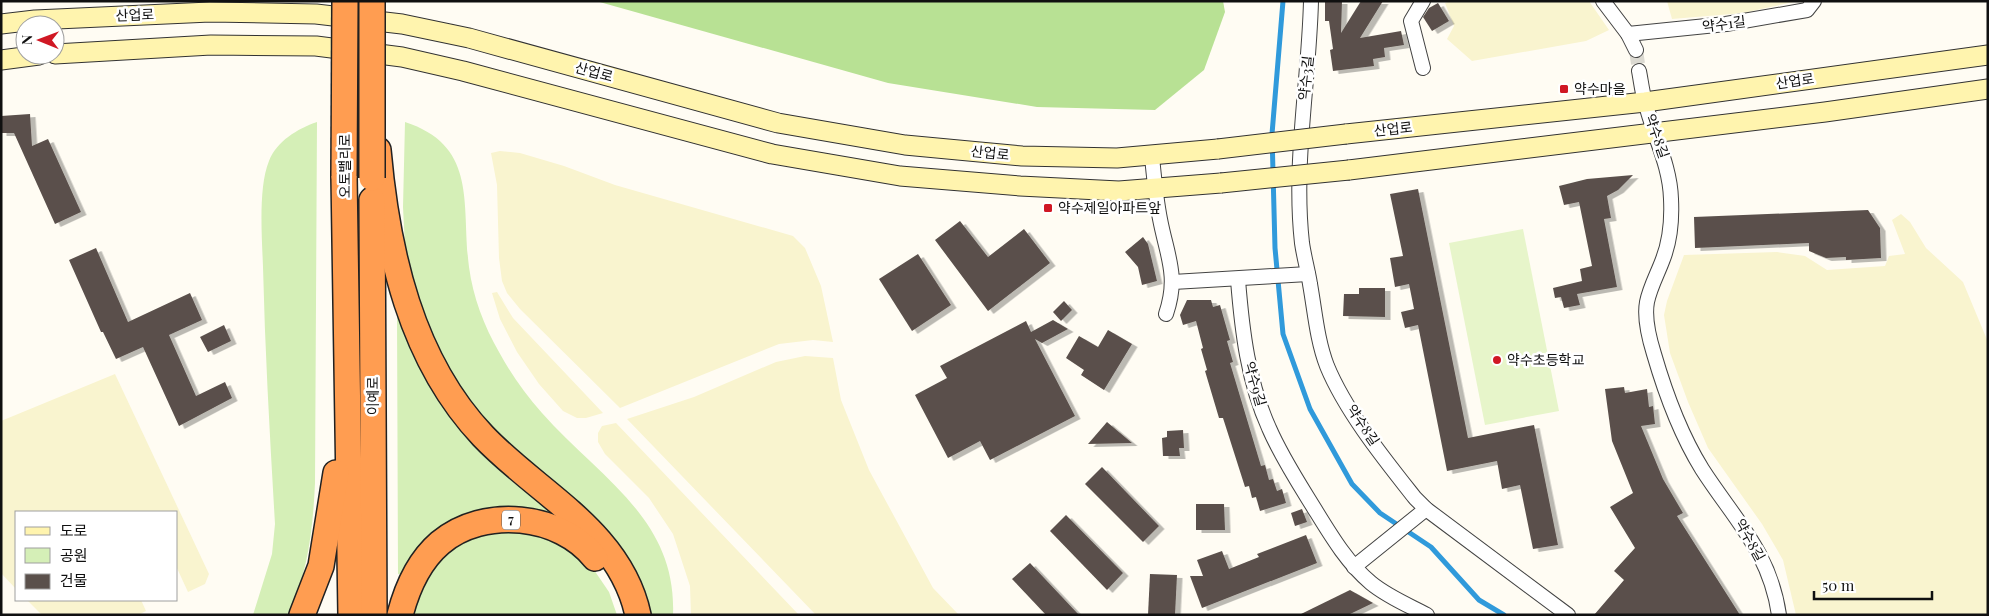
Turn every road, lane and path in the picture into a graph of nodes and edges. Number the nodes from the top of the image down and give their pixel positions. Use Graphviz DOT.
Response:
graph roads {
  1 [pos="345,1"];
  2 [pos="372,1"];
  3 [pos="1311,1"];
  4 [pos="1423,1"];
  5 [pos="1814,1"];
  6 [pos="1608,6"];
  7 [pos="1,24"];
  8 [pos="1628,34"];
  9 [pos="1636,50"];
  10 [pos="65,53"];
  11 [pos="1988,55"];
  12 [pos="15,58"];
  13 [pos="1,60"];
  14 [pos="1424,68"];
  15 [pos="1639,72"];
  16 [pos="1988,88"];
  17 [pos="1645,102"];
  18 [pos="1656,133"];
  19 [pos="1301,155"];
  20 [pos="1152,157"];
  21 [pos="376,179"];
  22 [pos="1156,190"];
  23 [pos="1303,275"];
  24 [pos="1238,280"];
  25 [pos="1174,282"];
  26 [pos="1166,314"];
  27 [pos="347,330"];
  28 [pos="1426,509"];
  29 [pos="1354,567"];
  30 [pos="302,615"];
  31 [pos="351,615"];
  32 [pos="374,615"];
  33 [pos="400,615"];
  34 [pos="624,615"];
  35 [pos="638,615"];
  36 [pos="1427,615"];
  37 [pos="1568,615"];
  38 [pos="1779,615"];
  1 -- 27 [label="highway, 오토밸리로, bridge"];
  2 -- 21 [label="highway, 오토밸리로, bridge"];
  3 -- 19 [label="street, 약수3길"];
  4 -- 14 [label="street"];
  5 -- 8 [label="street, 약수1길"];
  6 -- 8 [label="street"];
  7 -- 20 [label="main road, 산업로"];
  8 -- 9 [label="street"];
  10 -- 22 [label="main road"];
  11 -- 17 [label="main road, 산업로"];
  12 -- 13 [label="main road"];
  15 -- 17 [label="street, 약수8길"];
  16 -- 18 [label="main road"];
  17 -- 18 [label="street, 약수8길"];
  17 -- 20 [label="main road, 산업로, bridge"];
  18 -- 22 [label="main road, bridge"];
  18 -- 38 [label="street, 약수8길"];
  19 -- 23 [label="street, 약수8길"];
  20 -- 22 [label="street"];
  21 -- 32 [label="highway, 이예로"];
  21 -- 35 [label="highway"];
  22 -- 25 [label="street"];
  23 -- 24 [label="street"];
  23 -- 28 [label="street, 약수8길"];
  24 -- 25 [label="street"];
  24 -- 29 [label="street, 약수9길"];
  25 -- 26 [label="street"];
  27 -- 30 [label="highway"];
  27 -- 31 [label="highway, 이예로"];
  28 -- 29 [label="street"];
  28 -- 37 [label="street, 약수8길"];
  29 -- 36 [label="street, 약수9길"];
  33 -- 34 [label="highway, 7"];
}
